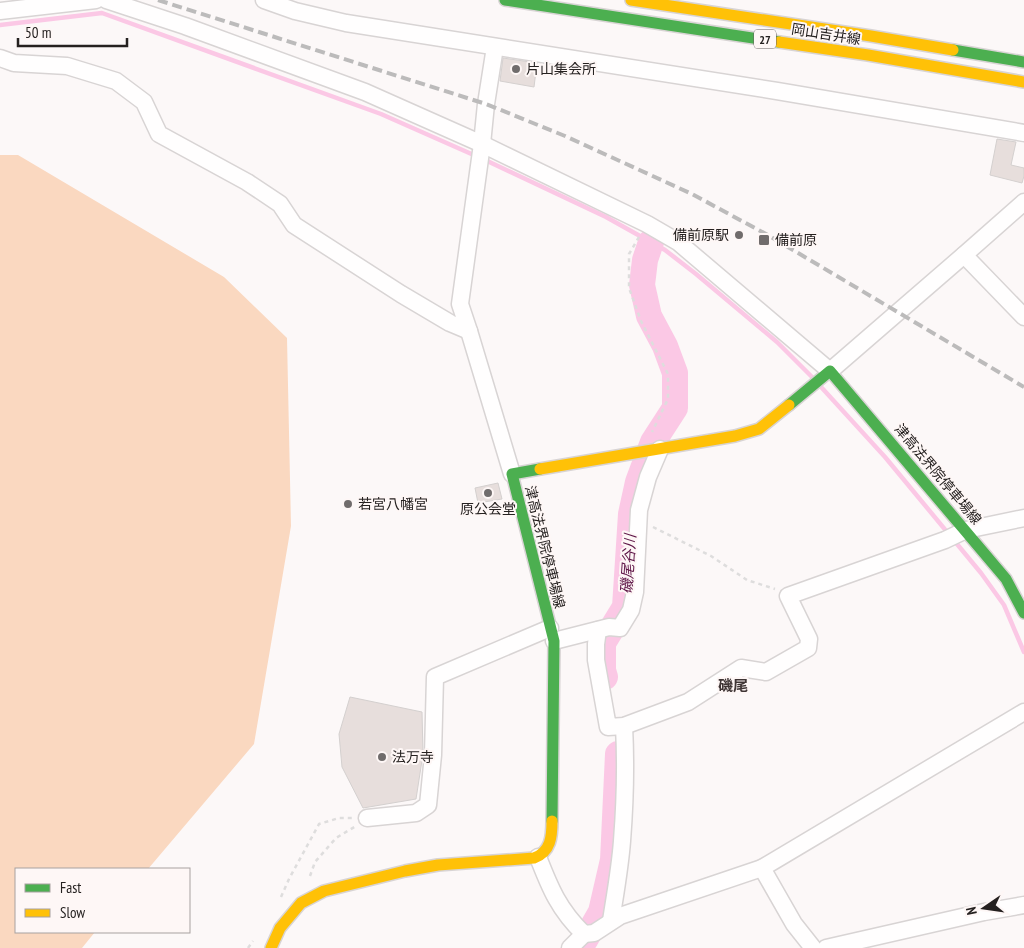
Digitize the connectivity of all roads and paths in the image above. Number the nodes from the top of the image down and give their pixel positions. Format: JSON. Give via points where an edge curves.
{"nodes":[{"id":1,"x":96,"y":0,"type":"edge"},
{"id":2,"x":106,"y":0,"type":"edge"},
{"id":3,"x":264,"y":0,"type":"edge"},
{"id":4,"x":505,"y":0,"type":"edge"},
{"id":5,"x":631,"y":0,"type":"edge"},
{"id":6,"x":0,"y":11,"type":"edge"},
{"id":7,"x":495,"y":47,"type":"junction"},
{"id":8,"x":0,"y":58,"type":"edge"},
{"id":9,"x":1024,"y":62,"type":"edge"},
{"id":10,"x":1024,"y":82,"type":"edge"},
{"id":11,"x":1024,"y":133,"type":"edge"},
{"id":12,"x":480,"y":153,"type":"junction"},
{"id":13,"x":1024,"y":202,"type":"edge"},
{"id":14,"x":638,"y":240,"type":"dead end"},
{"id":15,"x":964,"y":255,"type":"junction"},
{"id":16,"x":1024,"y":317,"type":"edge"},
{"id":17,"x":469,"y":331,"type":"junction"},
{"id":18,"x":827,"y":374,"type":"junction"},
{"id":19,"x":652,"y":450,"type":"junction"},
{"id":20,"x":512,"y":474,"type":"junction"},
{"id":21,"x":1024,"y":518,"type":"edge"},
{"id":22,"x":638,"y":520,"type":"junction"},
{"id":23,"x":956,"y":535,"type":"junction"},
{"id":24,"x":788,"y":596,"type":"junction"},
{"id":25,"x":1024,"y":613,"type":"edge"},
{"id":26,"x":608,"y":628,"type":"junction"},
{"id":27,"x":552,"y":634,"type":"junction"},
{"id":28,"x":1024,"y":712,"type":"edge"},
{"id":29,"x":618,"y":726,"type":"junction"},
{"id":30,"x":367,"y":818,"type":"junction"},
{"id":31,"x":538,"y":857,"type":"junction"},
{"id":32,"x":762,"y":868,"type":"junction"},
{"id":33,"x":309,"y":879,"type":"dead end"},
{"id":34,"x":277,"y":904,"type":"dead end"},
{"id":35,"x":1024,"y":905,"type":"edge"},
{"id":36,"x":611,"y":921,"type":"junction"},
{"id":37,"x":588,"y":934,"type":"junction"},
{"id":38,"x":258,"y":935,"type":"dead end"},
{"id":39,"x":248,"y":948,"type":"edge"},
{"id":40,"x":271,"y":948,"type":"edge"},
{"id":41,"x":570,"y":948,"type":"edge"},
{"id":42,"x":813,"y":948,"type":"edge"},
{"id":43,"x":826,"y":948,"type":"edge"}],
"edges":[{"from":1,"to":6,"type":"street"},
{"from":2,"to":12,"type":"street","via":[[365,92]]},
{"from":3,"to":7,"type":"street","via":[[346,23]]},
{"from":4,"to":10,"type":"main road","name":"岡山吉井線","number":"27"},
{"from":5,"to":9,"type":"main road","name":"岡山吉井線","number":"27"},
{"from":7,"to":11,"type":"street","via":[[777,90]]},
{"from":7,"to":12,"type":"street"},
{"from":8,"to":17,"type":"street","via":[[14,64],[67,66],[116,81],[144,102],[159,134],[247,182],[280,204],[294,225],[401,294]]},
{"from":12,"to":17,"type":"street","via":[[460,304]]},
{"from":12,"to":18,"type":"street","via":[[647,224],[678,242]]},
{"from":13,"to":15,"type":"street"},
{"from":14,"to":19,"type":"path","via":[[630,254],[629,288],[641,321],[668,374],[668,399]]},
{"from":15,"to":16,"type":"street"},
{"from":15,"to":18,"type":"street"},
{"from":17,"to":20,"type":"street"},
{"from":18,"to":19,"type":"main road","name":"津高法界院停車場線","via":[[759,429]]},
{"from":18,"to":23,"type":"main road","name":"津高法界院停車場線"},
{"from":19,"to":20,"type":"main road","name":"津高法界院停車場線"},
{"from":19,"to":22,"type":"street"},
{"from":20,"to":27,"type":"main road","name":"津高法界院停車場線"},
{"from":21,"to":23,"type":"street"},
{"from":22,"to":24,"type":"path","via":[[711,556],[747,580]]},
{"from":22,"to":26,"type":"street","via":[[635,592],[631,610],[620,628]]},
{"from":23,"to":24,"type":"street"},
{"from":23,"to":25,"type":"main road","name":"津高法界院停車場線","via":[[1006,579]]},
{"from":24,"to":29,"type":"street","via":[[809,639],[808,648],[766,672],[741,668],[688,702]]},
{"from":26,"to":27,"type":"street"},
{"from":26,"to":29,"type":"street","via":[[596,644],[596,660],[608,727]]},
{"from":27,"to":30,"type":"street","via":[[435,676],[428,805],[416,813]]},
{"from":27,"to":31,"type":"main road","name":"津高法界院停車場線","via":[[552,836],[545,852]]},
{"from":28,"to":32,"type":"street"},
{"from":29,"to":36,"type":"street","via":[[625,745],[623,835]]},
{"from":30,"to":33,"type":"path","via":[[336,838],[315,862]]},
{"from":30,"to":34,"type":"path","via":[[339,818],[319,824]]},
{"from":31,"to":37,"type":"street","via":[[550,888],[566,915]]},
{"from":31,"to":40,"type":"main road","via":[[405,870],[324,891],[301,903],[280,928]]},
{"from":32,"to":36,"type":"street"},
{"from":32,"to":42,"type":"street","via":[[794,924]]},
{"from":35,"to":43,"type":"street"},
{"from":36,"to":37,"type":"street"},
{"from":37,"to":41,"type":"street"},
{"from":38,"to":39,"type":"path"}]}
